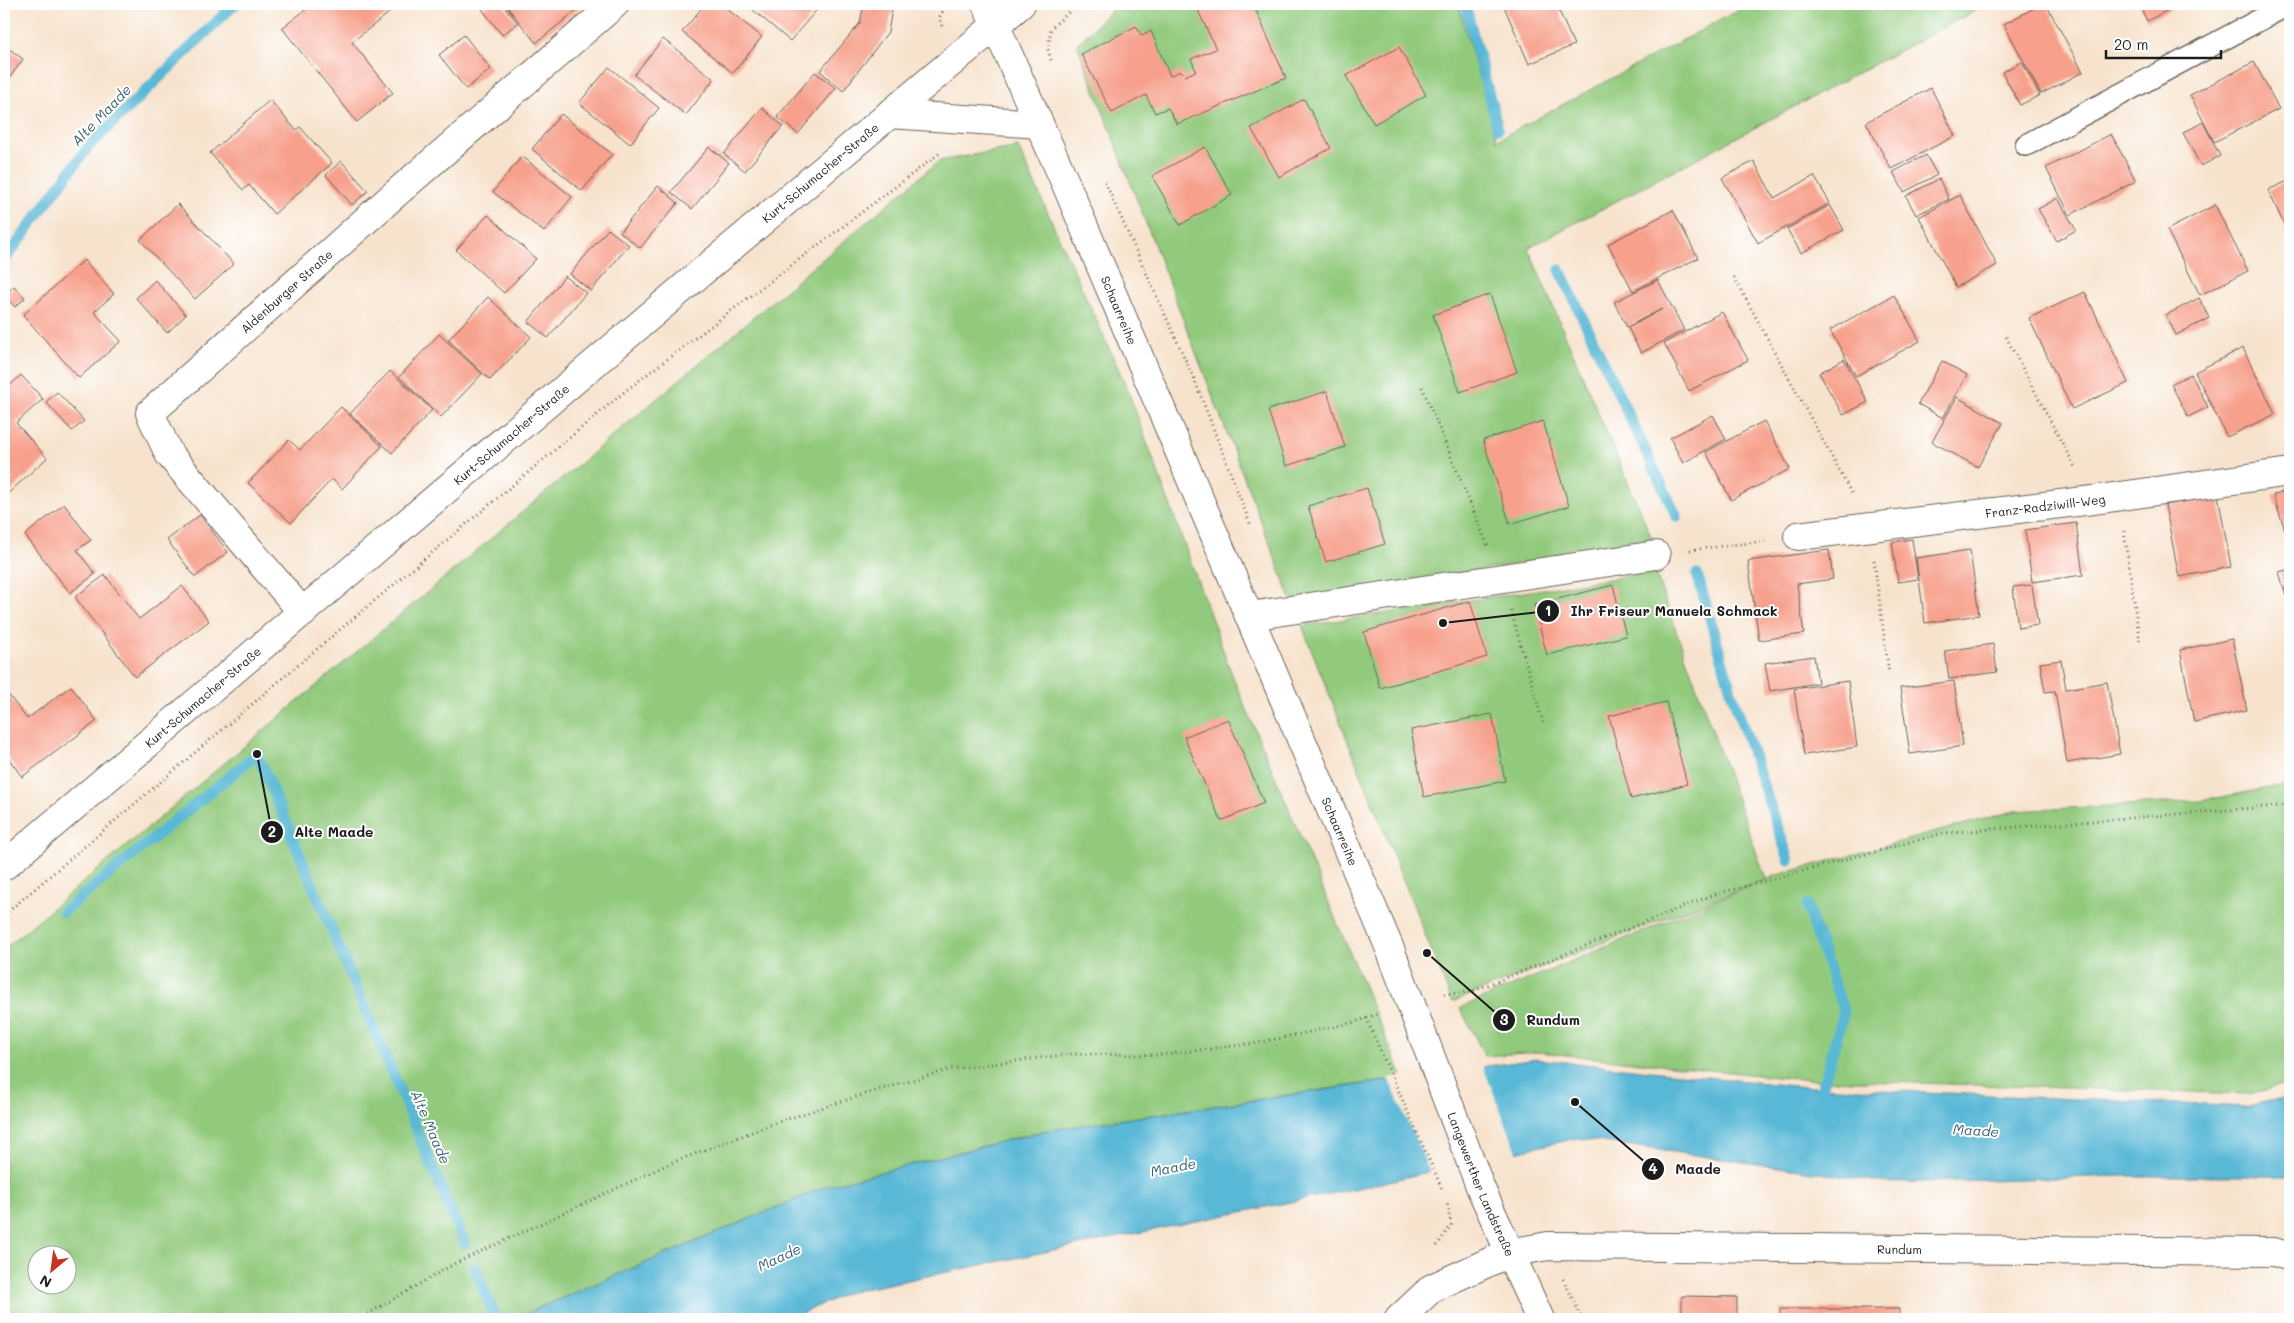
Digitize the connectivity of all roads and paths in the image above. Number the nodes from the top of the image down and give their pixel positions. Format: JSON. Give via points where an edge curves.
{"nodes":[{"id":1,"x":615,"y":4,"type":"edge"},
{"id":2,"x":1021,"y":4,"type":"edge"},
{"id":3,"x":1078,"y":4,"type":"edge"},
{"id":4,"x":2289,"y":4,"type":"edge"},
{"id":5,"x":991,"y":15,"type":"edge"},
{"id":6,"x":1050,"y":58,"type":"dead end"},
{"id":7,"x":889,"y":114,"type":"junction"},
{"id":8,"x":975,"y":119,"type":"junction"},
{"id":9,"x":1038,"y":124,"type":"junction"},
{"id":10,"x":2026,"y":145,"type":"dead end"},
{"id":11,"x":1734,"y":277,"type":"dead end"},
{"id":12,"x":2006,"y":337,"type":"dead end"},
{"id":13,"x":2290,"y":472,"type":"edge"},
{"id":14,"x":2106,"y":498,"type":"junction"},
{"id":15,"x":1870,"y":527,"type":"junction"},
{"id":16,"x":1798,"y":536,"type":"joint"},
{"id":17,"x":1656,"y":555,"type":"joint"},
{"id":18,"x":303,"y":613,"type":"junction"},
{"id":19,"x":1250,"y":616,"type":"junction"},
{"id":20,"x":2140,"y":643,"type":"dead end"},
{"id":21,"x":1889,"y":674,"type":"dead end"},
{"id":22,"x":2290,"y":805,"type":"edge"},
{"id":23,"x":4,"y":866,"type":"edge"},
{"id":24,"x":4,"y":915,"type":"edge"},
{"id":25,"x":1410,"y":1004,"type":"junction"},
{"id":26,"x":1366,"y":1018,"type":"junction"},
{"id":27,"x":1427,"y":1048,"type":"joint"},
{"id":28,"x":1436,"y":1249,"type":"dead end"},
{"id":29,"x":1509,"y":1253,"type":"junction"},
{"id":30,"x":2290,"y":1257,"type":"edge"},
{"id":31,"x":360,"y":1319,"type":"edge"},
{"id":32,"x":1399,"y":1319,"type":"edge"},
{"id":33,"x":1540,"y":1319,"type":"edge"}],
"edges":[{"from":1,"to":18,"type":"main road","name":"Aldenburger Straße","via":[[394,195],[150,413],[169,454]]},
{"from":2,"to":5,"type":"main road","name":"Kurt-Schumacher-Straße"},
{"from":3,"to":6,"type":"path","via":[[1051,28]]},
{"from":4,"to":10,"type":"lane"},
{"from":5,"to":7,"type":"main road","name":"Kurt-Schumacher-Straße"},
{"from":5,"to":9,"type":"main road","name":"Schaarreihe"},
{"from":7,"to":8,"type":"main road"},
{"from":7,"to":18,"type":"main road","name":"Kurt-Schumacher-Straße"},
{"from":8,"to":9,"type":"main road"},
{"from":8,"to":24,"type":"path","via":[[970,141],[936,154],[629,388]]},
{"from":9,"to":19,"type":"main road","name":"Schaarreihe"},
{"from":11,"to":15,"type":"path"},
{"from":12,"to":14,"type":"path"},
{"from":13,"to":14,"type":"main road","name":"Franz-Radziwill-Weg"},
{"from":14,"to":15,"type":"main road","name":"Franz-Radziwill-Weg"},
{"from":14,"to":20,"type":"path"},
{"from":15,"to":16,"type":"main road","name":"Franz-Radziwill-Weg"},
{"from":15,"to":21,"type":"path"},
{"from":16,"to":17,"type":"path"},
{"from":17,"to":19,"type":"main road"},
{"from":18,"to":23,"type":"main road","name":"Kurt-Schumacher-Straße"},
{"from":19,"to":25,"type":"main road","name":"Schaarreihe"},
{"from":22,"to":25,"type":"path","via":[[1944,833],[1712,895],[1470,992],[1440,995]]},
{"from":25,"to":26,"type":"path"},
{"from":25,"to":27,"type":"main road","name":"Schaarreihe"},
{"from":26,"to":28,"type":"path","via":[[1447,1202],[1451,1225]]},
{"from":26,"to":31,"type":"path","via":[[1249,1044],[1158,1055],[1071,1054],[951,1069],[865,1094],[778,1122],[671,1163],[454,1264]]},
{"from":27,"to":29,"type":"main road","name":"Langewerther Landstraße"},
{"from":29,"to":30,"type":"main road","name":"Rundum","via":[[1548,1246],[2274,1252]]},
{"from":29,"to":32,"type":"main road","name":"Rundum","via":[[1432,1288]]},
{"from":29,"to":33,"type":"main road","name":"Langewerther Landstraße"}]}
